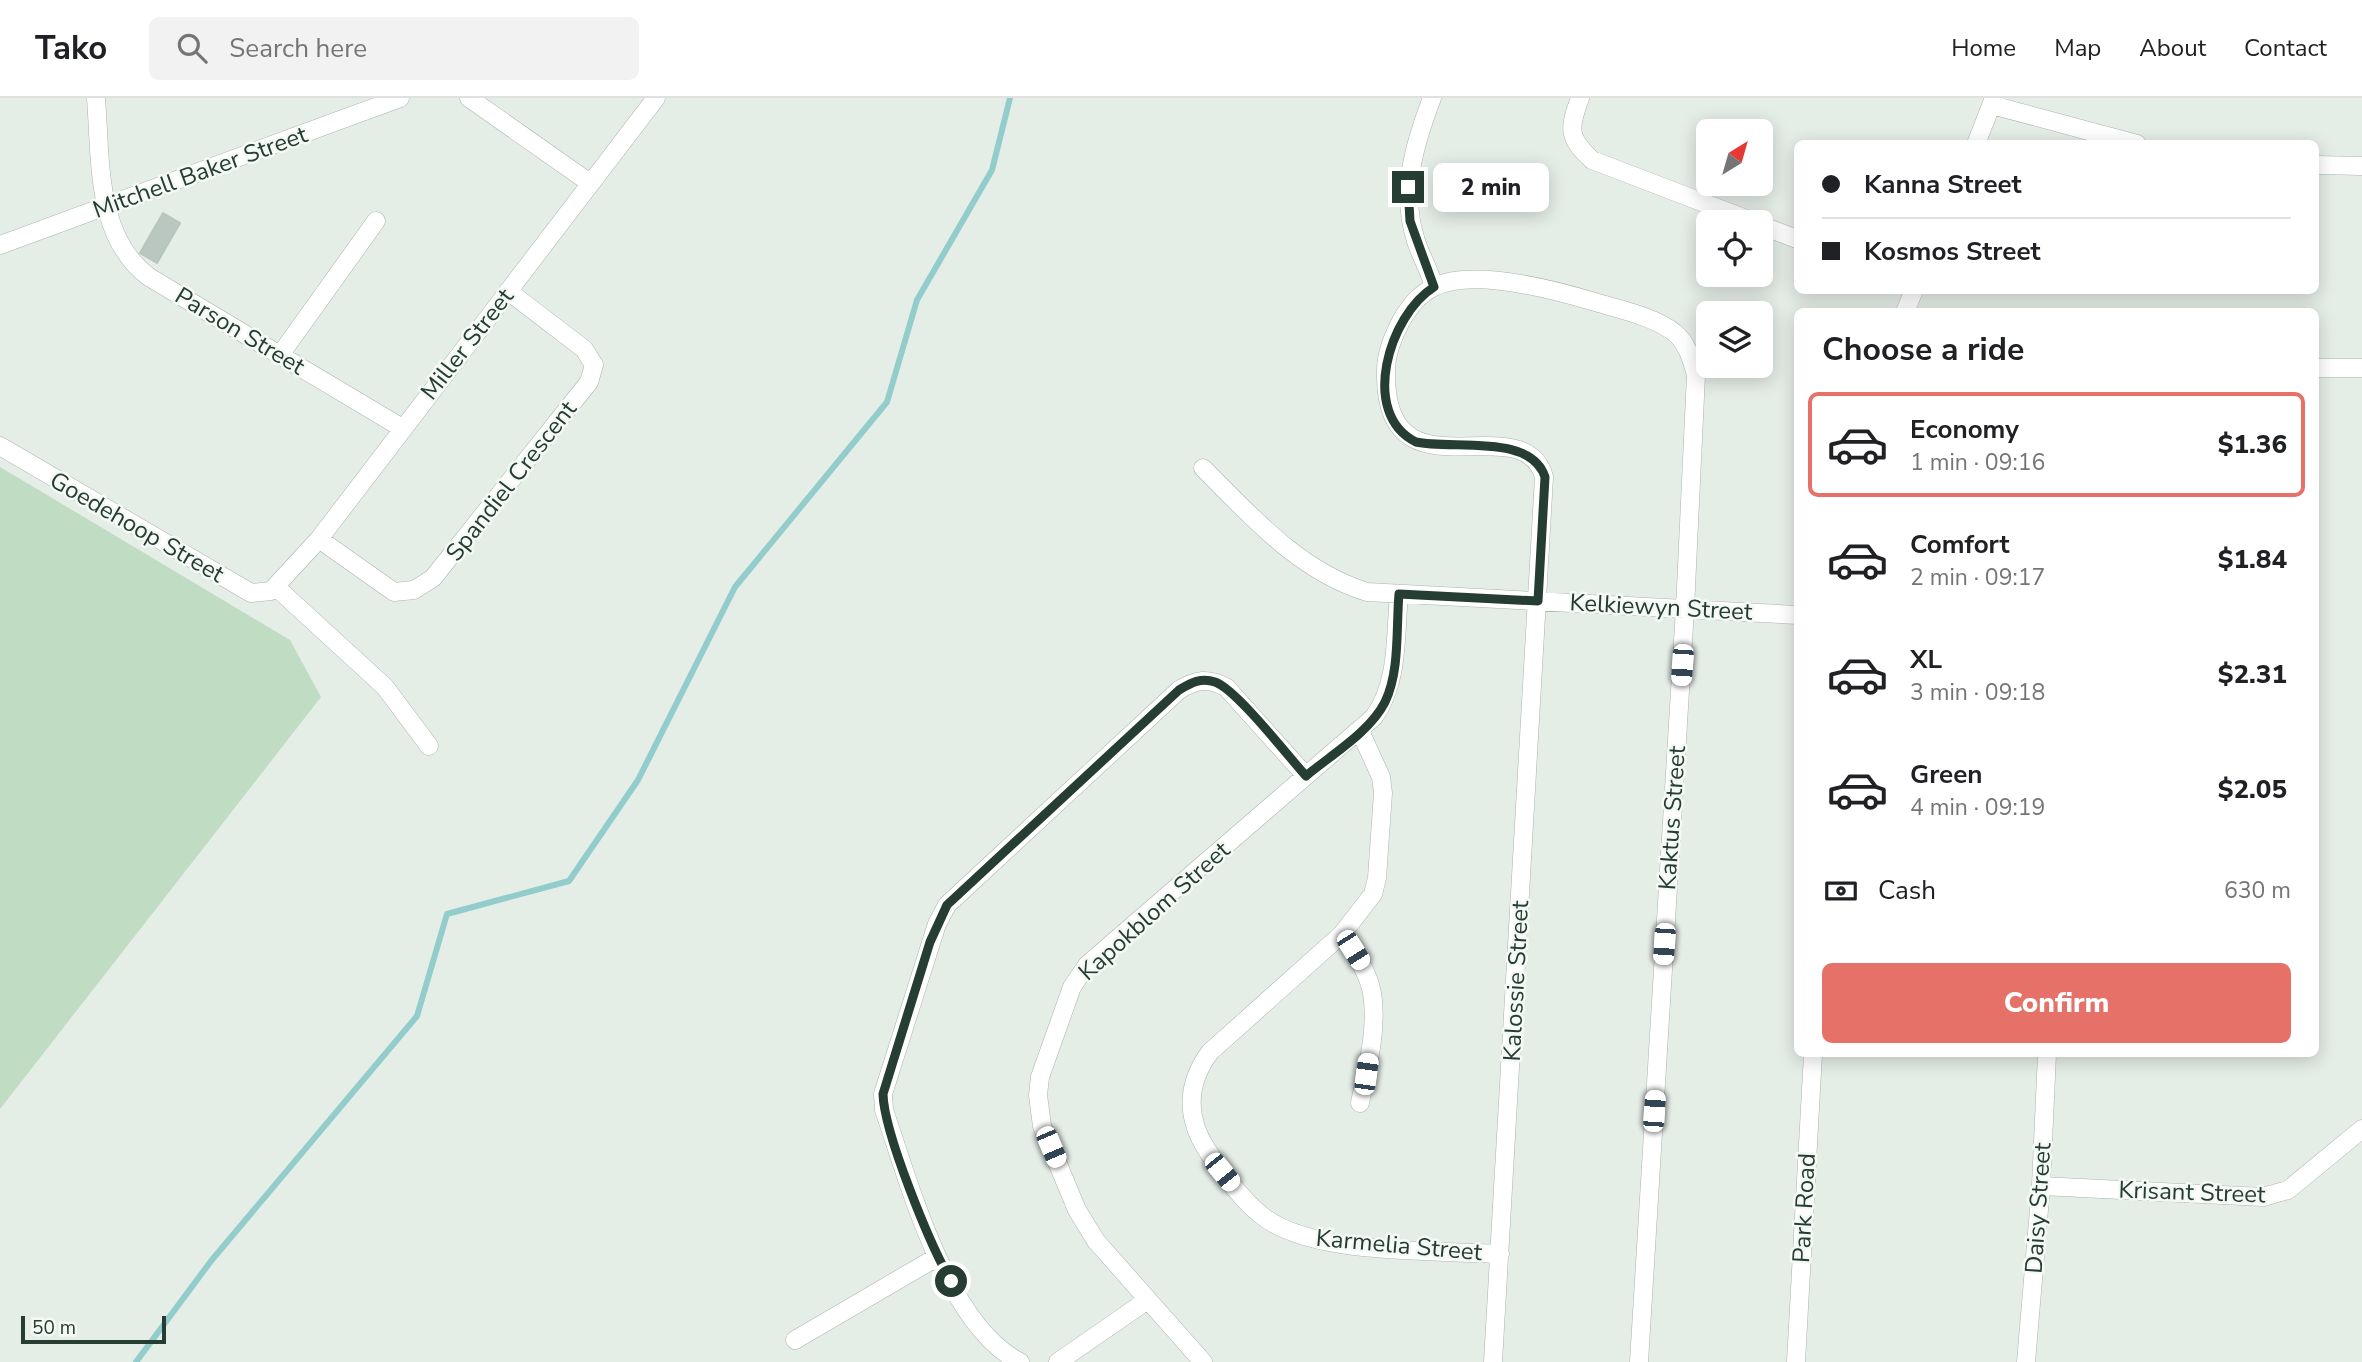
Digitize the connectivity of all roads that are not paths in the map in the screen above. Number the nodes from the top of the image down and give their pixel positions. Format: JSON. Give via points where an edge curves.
{"nodes":[{"id":1,"x":96,"y":98,"type":"edge"},
{"id":2,"x":400,"y":98,"type":"edge"},
{"id":3,"x":469,"y":98,"type":"edge"},
{"id":4,"x":656,"y":98,"type":"edge"},
{"id":5,"x":1432,"y":98,"type":"edge"},
{"id":6,"x":1580,"y":98,"type":"edge"},
{"id":7,"x":1993,"y":102,"type":"edge"},
{"id":8,"x":1978,"y":140,"type":"edge"},
{"id":9,"x":2123,"y":140,"type":"edge"},
{"id":10,"x":2319,"y":165,"type":"edge"},
{"id":11,"x":2362,"y":166,"type":"edge"},
{"id":12,"x":590,"y":183,"type":"junction"},
{"id":13,"x":105,"y":208,"type":"junction"},
{"id":14,"x":1723,"y":210,"type":"edge"},
{"id":15,"x":376,"y":221,"type":"dead end"},
{"id":16,"x":1773,"y":230,"type":"edge"},
{"id":17,"x":1794,"y":238,"type":"edge"},
{"id":18,"x":0,"y":245,"type":"edge"},
{"id":19,"x":1434,"y":287,"type":"junction"},
{"id":20,"x":508,"y":291,"type":"junction"},
{"id":21,"x":280,"y":355,"type":"junction"},
{"id":22,"x":2319,"y":368,"type":"edge"},
{"id":23,"x":2362,"y":368,"type":"edge"},
{"id":24,"x":402,"y":428,"type":"junction"},
{"id":25,"x":0,"y":446,"type":"edge"},
{"id":26,"x":1203,"y":468,"type":"dead end"},
{"id":27,"x":319,"y":539,"type":"junction"},
{"id":28,"x":277,"y":588,"type":"junction"},
{"id":29,"x":1399,"y":594,"type":"junction"},
{"id":30,"x":1538,"y":601,"type":"junction"},
{"id":31,"x":1685,"y":609,"type":"junction"},
{"id":32,"x":1794,"y":615,"type":"edge"},
{"id":33,"x":1360,"y":731,"type":"junction"},
{"id":34,"x":429,"y":746,"type":"dead end"},
{"id":35,"x":1306,"y":776,"type":"junction"},
{"id":36,"x":1342,"y":934,"type":"junction"},
{"id":37,"x":1813,"y":1057,"type":"edge"},
{"id":38,"x":2047,"y":1057,"type":"edge"},
{"id":39,"x":1360,"y":1103,"type":"dead end"},
{"id":40,"x":2362,"y":1129,"type":"edge"},
{"id":41,"x":2041,"y":1186,"type":"junction"},
{"id":42,"x":1500,"y":1254,"type":"junction"},
{"id":43,"x":937,"y":1257,"type":"junction"},
{"id":44,"x":1146,"y":1301,"type":"junction"},
{"id":45,"x":795,"y":1340,"type":"dead end"},
{"id":46,"x":1020,"y":1362,"type":"edge"},
{"id":47,"x":1058,"y":1362,"type":"edge"},
{"id":48,"x":1203,"y":1362,"type":"edge"},
{"id":49,"x":1493,"y":1362,"type":"edge"},
{"id":50,"x":1639,"y":1362,"type":"edge"},
{"id":51,"x":1796,"y":1362,"type":"edge"},
{"id":52,"x":2026,"y":1362,"type":"edge"}],
"edges":[{"from":1,"to":13,"type":"street","name":"Parson Street"},
{"from":2,"to":13,"type":"street","name":"Mitchell Baker Street"},
{"from":3,"to":12,"type":"street"},
{"from":4,"to":12,"type":"street","name":"Miller Street"},
{"from":5,"to":19,"type":"street","via":[[1408,173],[1408,187],[1410,221]]},
{"from":6,"to":14,"type":"street","via":[[1571,123],[1573,138],[1592,160]]},
{"from":7,"to":8,"type":"street"},
{"from":7,"to":9,"type":"street"},
{"from":10,"to":11,"type":"street"},
{"from":12,"to":20,"type":"street","name":"Miller Street"},
{"from":13,"to":18,"type":"street","name":"Mitchell Baker Street"},
{"from":13,"to":21,"type":"street","name":"Parson Street","via":[[124,252],[139,270]]},
{"from":15,"to":21,"type":"street"},
{"from":16,"to":17,"type":"street"},
{"from":19,"to":30,"type":"street","name":"Kalossie Street","via":[[1417,298],[1391,339],[1385,370],[1388,401],[1397,427],[1416,442],[1513,449],[1540,466],[1545,477]]},
{"from":19,"to":31,"type":"street","name":"Kaktus Street","via":[[1462,281],[1555,289],[1650,320],[1683,342],[1696,375]]},
{"from":20,"to":24,"type":"street","name":"Miller Street"},
{"from":20,"to":27,"type":"street","name":"Spandiel Crescent","via":[[591,358],[594,370],[589,382],[454,555],[422,587],[394,592]]},
{"from":21,"to":24,"type":"street","name":"Parson Street"},
{"from":22,"to":23,"type":"street"},
{"from":24,"to":27,"type":"street","name":"Miller Street"},
{"from":25,"to":28,"type":"street","name":"Goedehoop Street","via":[[251,593]]},
{"from":26,"to":29,"type":"street","name":"Kelkiewyn Street","via":[[1269,535],[1324,574],[1367,592]]},
{"from":27,"to":28,"type":"street","name":"Miller Street"},
{"from":28,"to":34,"type":"street","via":[[385,687]]},
{"from":29,"to":30,"type":"street","name":"Kelkiewyn Street"},
{"from":29,"to":33,"type":"street","name":"Kapokblom Street","via":[[1391,682],[1385,702]]},
{"from":30,"to":31,"type":"street","name":"Kelkiewyn Street"},
{"from":30,"to":42,"type":"street","name":"Kalossie Street"},
{"from":31,"to":32,"type":"street","name":"Kelkiewyn Street"},
{"from":31,"to":50,"type":"street","name":"Kaktus Street"},
{"from":33,"to":35,"type":"street","name":"Kapokblom Street"},
{"from":33,"to":36,"type":"street","name":"Karmelia Street","via":[[1382,785],[1377,878],[1373,894]]},
{"from":35,"to":43,"type":"street","via":[[1226,687],[1203,680],[1192,682],[947,905],[930,942],[883,1094],[884,1110]]},
{"from":35,"to":44,"type":"street","name":"Kapokblom Street","via":[[1087,965],[1072,988],[1040,1077],[1042,1126],[1077,1210],[1096,1241]]},
{"from":36,"to":39,"type":"street","via":[[1372,991],[1373,1020]]},
{"from":36,"to":42,"type":"street","name":"Karmelia Street","via":[[1210,1052],[1197,1069],[1189,1104],[1201,1141],[1243,1198],[1262,1216],[1293,1234],[1332,1244]]},
{"from":37,"to":51,"type":"street","name":"Park Road"},
{"from":38,"to":41,"type":"street","name":"Daisy Street"},
{"from":40,"to":41,"type":"street","name":"Krisant Street","via":[[2288,1189],[2263,1197]]},
{"from":41,"to":52,"type":"street","name":"Daisy Street"},
{"from":42,"to":49,"type":"street","name":"Kalossie Street"},
{"from":43,"to":45,"type":"street"},
{"from":43,"to":46,"type":"street","via":[[984,1335]]},
{"from":44,"to":47,"type":"street"},
{"from":44,"to":48,"type":"street","name":"Kapokblom Street"}]}
